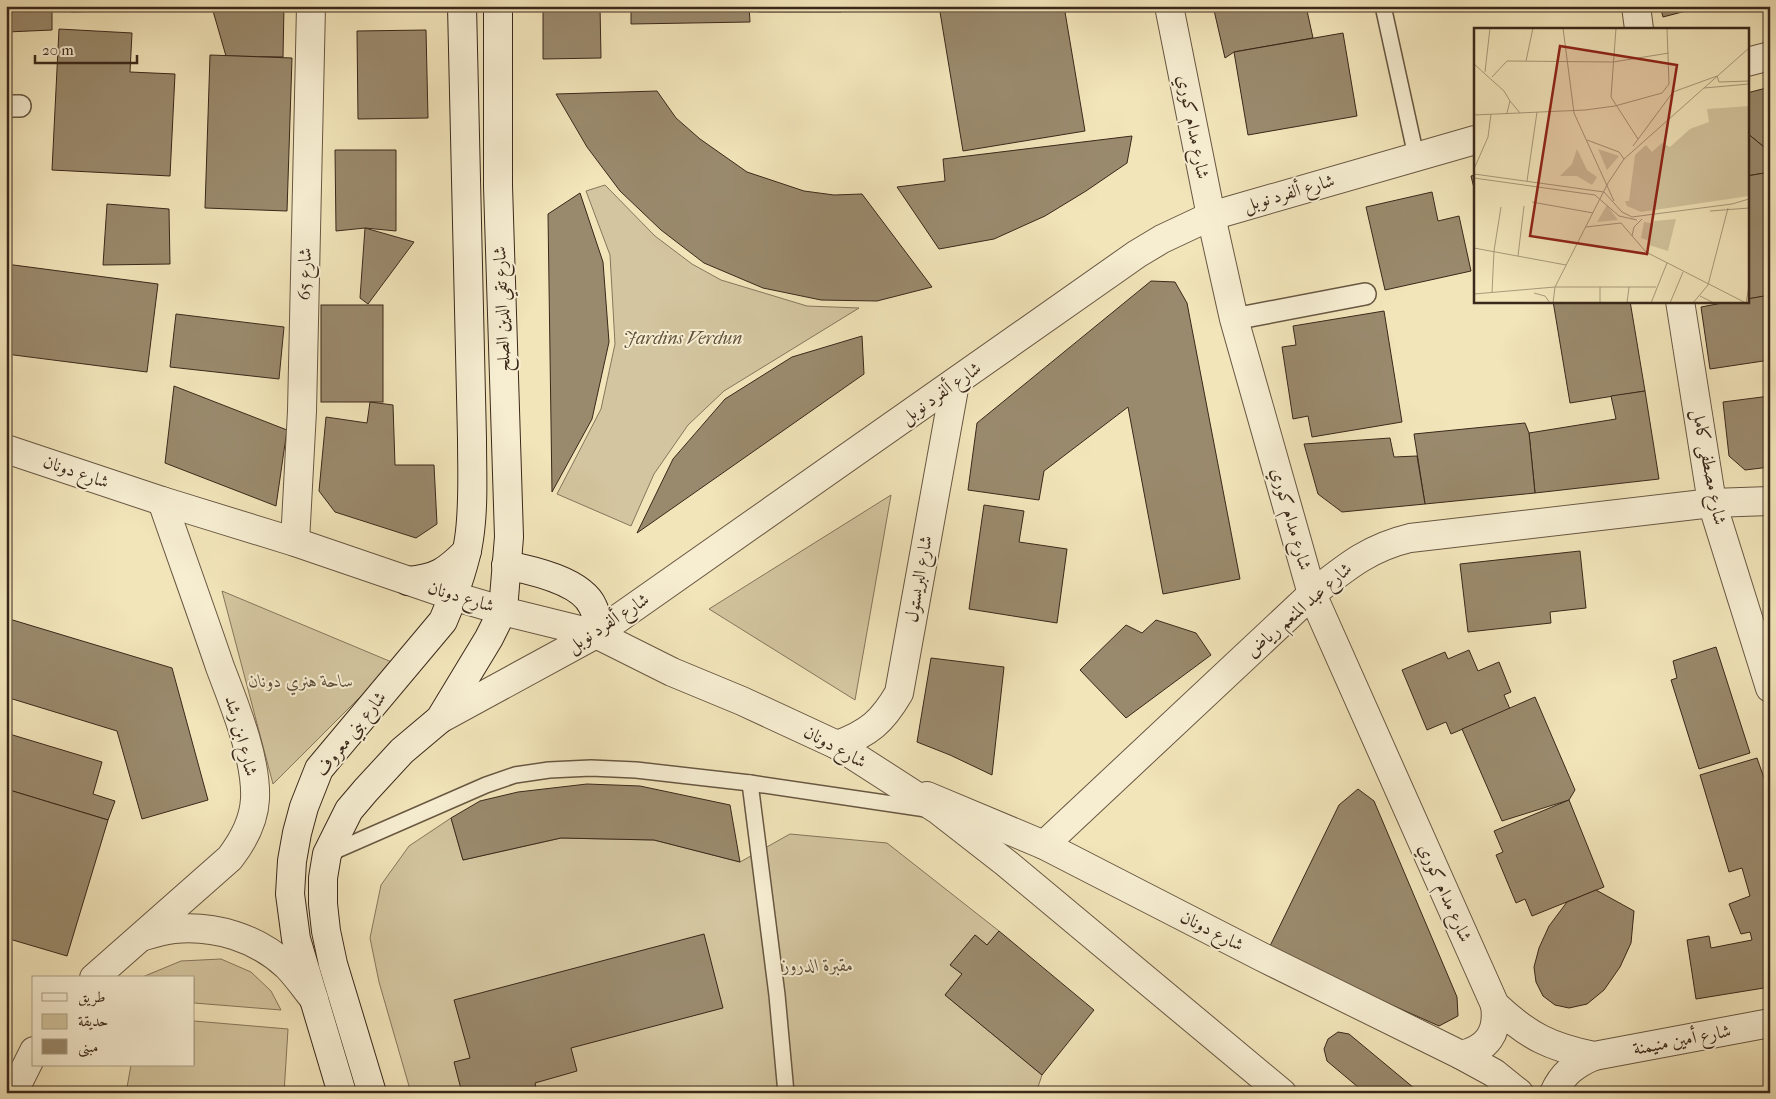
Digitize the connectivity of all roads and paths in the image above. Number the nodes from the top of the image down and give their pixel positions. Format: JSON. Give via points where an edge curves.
{"nodes":[{"id":1,"x":311,"y":6,"type":"edge"},
{"id":2,"x":462,"y":6,"type":"edge"},
{"id":3,"x":498,"y":6,"type":"edge"},
{"id":4,"x":1169,"y":6,"type":"edge"},
{"id":5,"x":1382,"y":6,"type":"edge"},
{"id":6,"x":1636,"y":6,"type":"edge"},
{"id":7,"x":1639,"y":28,"type":"edge"},
{"id":8,"x":1770,"y":56,"type":"edge"},
{"id":9,"x":1748,"y":62,"type":"edge"},
{"id":10,"x":1474,"y":140,"type":"edge"},
{"id":11,"x":1416,"y":156,"type":"junction"},
{"id":12,"x":1211,"y":216,"type":"junction"},
{"id":13,"x":1365,"y":294,"type":"dead end"},
{"id":14,"x":1680,"y":302,"type":"edge"},
{"id":15,"x":1234,"y":320,"type":"junction"},
{"id":16,"x":955,"y":383,"type":"junction"},
{"id":17,"x":6,"y":449,"type":"edge"},
{"id":18,"x":162,"y":501,"type":"junction"},
{"id":19,"x":1770,"y":501,"type":"edge"},
{"id":20,"x":1712,"y":503,"type":"junction"},
{"id":21,"x":295,"y":542,"type":"junction"},
{"id":22,"x":467,"y":551,"type":"junction"},
{"id":23,"x":506,"y":565,"type":"junction"},
{"id":24,"x":408,"y":581,"type":"junction"},
{"id":25,"x":1312,"y":594,"type":"junction"},
{"id":26,"x":453,"y":596,"type":"junction"},
{"id":27,"x":503,"y":610,"type":"junction"},
{"id":28,"x":596,"y":634,"type":"junction"},
{"id":29,"x":1770,"y":688,"type":"edge"},
{"id":30,"x":440,"y":719,"type":"junction"},
{"id":31,"x":837,"y":745,"type":"junction"},
{"id":32,"x":750,"y":782,"type":"junction"},
{"id":33,"x":898,"y":784,"type":"junction"},
{"id":34,"x":938,"y":810,"type":"junction"},
{"id":35,"x":1044,"y":845,"type":"junction"},
{"id":36,"x":327,"y":854,"type":"junction"},
{"id":37,"x":142,"y":936,"type":"junction"},
{"id":38,"x":96,"y":976,"type":"edge"},
{"id":39,"x":314,"y":999,"type":"junction"},
{"id":40,"x":1495,"y":1005,"type":"junction"},
{"id":41,"x":1770,"y":1023,"type":"edge"},
{"id":42,"x":1540,"y":1040,"type":"joint"},
{"id":43,"x":32,"y":1055,"type":"edge"},
{"id":44,"x":1461,"y":1055,"type":"junction"},
{"id":45,"x":1594,"y":1056,"type":"junction"},
{"id":46,"x":14,"y":1093,"type":"edge"},
{"id":47,"x":342,"y":1093,"type":"edge"},
{"id":48,"x":372,"y":1093,"type":"edge"},
{"id":49,"x":786,"y":1093,"type":"edge"},
{"id":50,"x":1282,"y":1093,"type":"edge"},
{"id":51,"x":1519,"y":1093,"type":"edge"},
{"id":52,"x":1554,"y":1093,"type":"edge"}],
"edges":[{"from":1,"to":21,"type":"street","name":"شارع 65","via":[[302,411]]},
{"from":2,"to":22,"type":"street","name":"شارع تقي الدين الصلح","via":[[472,439],[472,505]]},
{"from":3,"to":23,"type":"street","name":"شارع تقي الدين الصلح","via":[[498,186],[509,538]]},
{"from":4,"to":12,"type":"street","name":"شارع مدام كوري"},
{"from":5,"to":11,"type":"lane"},
{"from":6,"to":7,"type":"street"},
{"from":8,"to":9,"type":"street"},
{"from":10,"to":11,"type":"street","name":"شارع ألفرد نوبل"},
{"from":11,"to":12,"type":"street","name":"شارع ألفرد نوبل"},
{"from":12,"to":15,"type":"street","name":"شارع مدام كوري"},
{"from":12,"to":16,"type":"street","name":"شارع ألفرد نوبل","via":[[1137,254]]},
{"from":13,"to":15,"type":"street"},
{"from":14,"to":20,"type":"street","name":"شارع مصطفى كامل"},
{"from":15,"to":25,"type":"street","name":"شارع مدام كوري"},
{"from":16,"to":28,"type":"street","name":"شارع ألفرد نوبل"},
{"from":16,"to":31,"type":"street","name":"شارع البريستول","via":[[899,692],[874,726],[857,738]]},
{"from":17,"to":18,"type":"street","name":"شارع دونان"},
{"from":18,"to":21,"type":"street","name":"شارع دونان"},
{"from":18,"to":37,"type":"street","name":"شارع ابن رشد","via":[[243,730],[255,799],[247,830],[230,858]]},
{"from":19,"to":20,"type":"street","name":"شارع عبد المنعم رياض"},
{"from":20,"to":25,"type":"street","name":"شارع عبد المنعم رياض","via":[[1391,542],[1360,558]]},
{"from":20,"to":29,"type":"street","name":"شارع مصطفى كامل"},
{"from":21,"to":24,"type":"street","name":"شارع دونان"},
{"from":22,"to":24,"type":"street","via":[[442,572]]},
{"from":22,"to":26,"type":"street","name":"شارع تقي الدين الصلح"},
{"from":23,"to":27,"type":"street","name":"شارع تقي الدين الصلح"},
{"from":23,"to":28,"type":"street","via":[[554,577],[576,589],[593,606]]},
{"from":24,"to":26,"type":"street","name":"شارع دونان"},
{"from":25,"to":35,"type":"street","name":"شارع عبد المنعم رياض"},
{"from":25,"to":40,"type":"street","name":"شارع مدام كوري"},
{"from":26,"to":27,"type":"street","name":"شارع دونان"},
{"from":26,"to":39,"type":"street","name":"شارع بني معروف","via":[[443,620],[319,769],[304,807],[292,861],[290,894],[296,939]]},
{"from":27,"to":28,"type":"street","name":"شارع دونان"},
{"from":27,"to":30,"type":"street"},
{"from":28,"to":30,"type":"street","name":"شارع ألفرد نوبل"},
{"from":28,"to":31,"type":"street","name":"شارع دونان","via":[[672,672]]},
{"from":30,"to":36,"type":"street","via":[[402,751],[349,810]]},
{"from":31,"to":33,"type":"street","name":"شارع دونان"},
{"from":32,"to":34,"type":"lane"},
{"from":32,"to":36,"type":"lane","via":[[591,768],[515,775]]},
{"from":32,"to":49,"type":"lane"},
{"from":33,"to":34,"type":"street","name":"شارع دونان"},
{"from":33,"to":35,"type":"street","name":"شارع دونان"},
{"from":34,"to":50,"type":"street","name":"شارع دونان"},
{"from":35,"to":44,"type":"street","name":"شارع دونان"},
{"from":36,"to":48,"type":"street","via":[[323,904],[326,931]]},
{"from":37,"to":38,"type":"street","name":"شارع ابن رشد"},
{"from":37,"to":39,"type":"street","name":"شارع ابن رشد","via":[[173,929],[204,929],[234,935],[262,948],[287,967]]},
{"from":39,"to":47,"type":"street","name":"شارع بني معروف"},
{"from":40,"to":42,"type":"street","name":"شارع مدام كوري"},
{"from":40,"to":44,"type":"street","name":"شارع مدام كوري","via":[[1496,1022],[1490,1038],[1477,1050]]},
{"from":41,"to":45,"type":"street","name":"شارع أمين منيمنة"},
{"from":42,"to":45,"type":"street","name":"شارع أمين منيمنة"},
{"from":43,"to":46,"type":"street"},
{"from":44,"to":51,"type":"street","name":"شارع دونان","via":[[1494,1073]]},
{"from":45,"to":52,"type":"street","name":"شارع أمين منيمنة","via":[[1568,1071]]}]}
